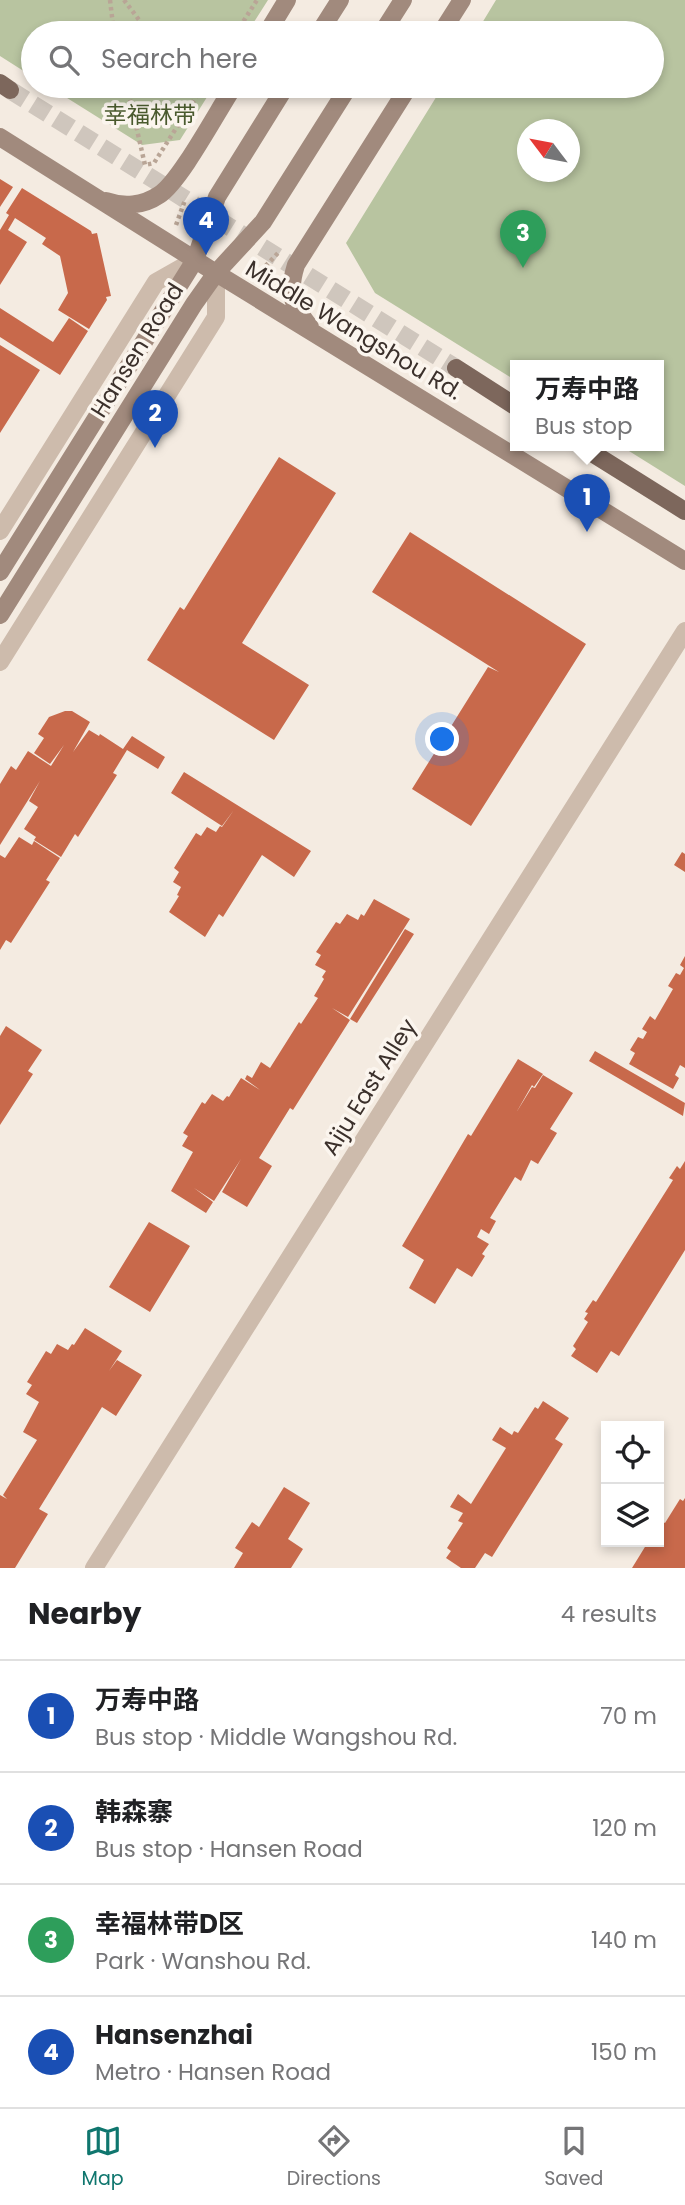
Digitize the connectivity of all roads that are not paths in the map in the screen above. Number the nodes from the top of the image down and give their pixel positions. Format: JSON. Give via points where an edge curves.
{"nodes":[{"id":1,"x":288,"y":0,"type":"edge"},
{"id":2,"x":340,"y":0,"type":"edge"},
{"id":3,"x":403,"y":0,"type":"edge"},
{"id":4,"x":462,"y":0,"type":"edge"},
{"id":5,"x":275,"y":21,"type":"edge"},
{"id":6,"x":327,"y":21,"type":"edge"},
{"id":7,"x":390,"y":21,"type":"edge"},
{"id":8,"x":449,"y":21,"type":"edge"},
{"id":9,"x":226,"y":98,"type":"edge"},
{"id":10,"x":279,"y":98,"type":"edge"},
{"id":11,"x":341,"y":98,"type":"edge"},
{"id":12,"x":400,"y":98,"type":"edge"},
{"id":13,"x":0,"y":137,"type":"edge"},
{"id":14,"x":93,"y":196,"type":"junction"},
{"id":15,"x":195,"y":260,"type":"junction"},
{"id":16,"x":216,"y":273,"type":"junction"},
{"id":17,"x":317,"y":335,"type":"junction"},
{"id":18,"x":456,"y":369,"type":"tunnel mouth"},
{"id":19,"x":510,"y":402,"type":"edge"},
{"id":20,"x":589,"y":451,"type":"edge"},
{"id":21,"x":685,"y":511,"type":"edge"},
{"id":22,"x":0,"y":531,"type":"edge"},
{"id":23,"x":685,"y":561,"type":"edge"},
{"id":24,"x":0,"y":572,"type":"edge"},
{"id":25,"x":0,"y":615,"type":"edge"},
{"id":26,"x":685,"y":631,"type":"edge"},
{"id":27,"x":0,"y":662,"type":"edge"},
{"id":28,"x":94,"y":1568,"type":"edge"}],
"edges":[{"from":1,"to":5,"type":"main road"},
{"from":2,"to":6,"type":"main road"},
{"from":3,"to":7,"type":"main road"},
{"from":4,"to":8,"type":"main road"},
{"from":9,"to":14,"type":"main road","via":[[160,195],[137,205]]},
{"from":10,"to":15,"type":"main road","name":"Hansen Road","via":[[217,197]]},
{"from":11,"to":16,"type":"main road","name":"Hansen Road","via":[[263,222]]},
{"from":12,"to":17,"type":"main road","via":[[296,265],[291,295]]},
{"from":13,"to":14,"type":"main road","name":"Middle Wangshou Rd."},
{"from":14,"to":15,"type":"main road","name":"Middle Wangshou Rd."},
{"from":15,"to":16,"type":"main road","name":"Middle Wangshou Rd."},
{"from":15,"to":22,"type":"street","via":[[156,282]]},
{"from":15,"to":24,"type":"main road","name":"Hansen Road"},
{"from":16,"to":17,"type":"main road","name":"Middle Wangshou Rd."},
{"from":16,"to":25,"type":"main road","name":"Hansen Road"},
{"from":16,"to":27,"type":"street","via":[[216,317]]},
{"from":17,"to":23,"type":"main road","name":"Middle Wangshou Rd."},
{"from":18,"to":19,"type":"main road"},
{"from":20,"to":21,"type":"main road"},
{"from":26,"to":28,"type":"street","name":"Aiju East Alley"}]}
